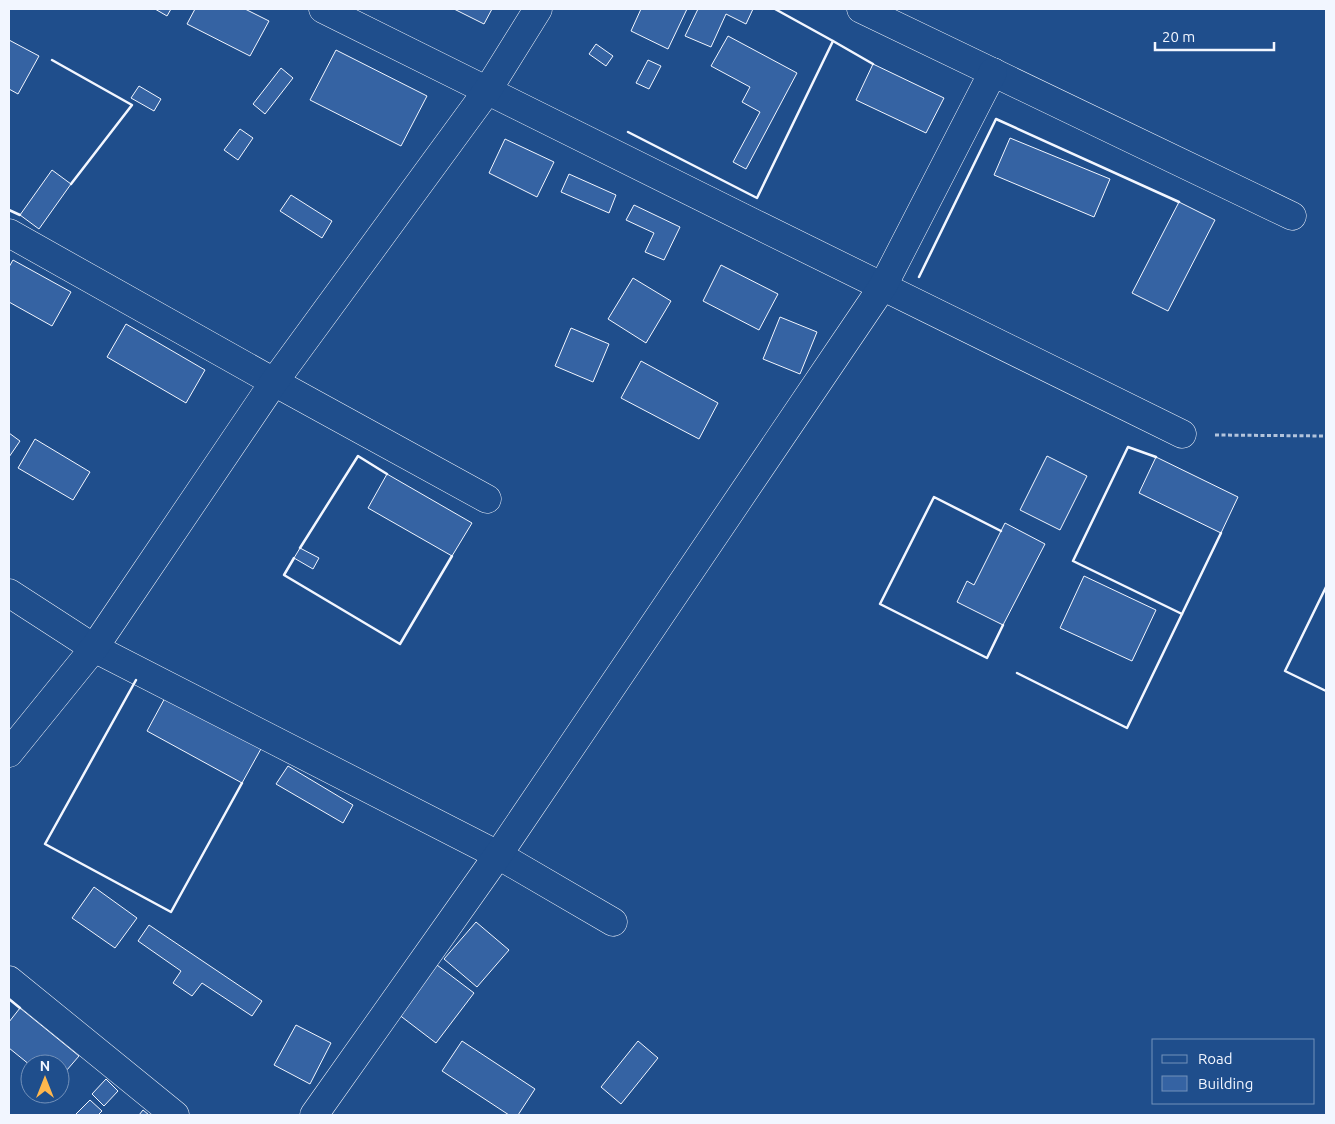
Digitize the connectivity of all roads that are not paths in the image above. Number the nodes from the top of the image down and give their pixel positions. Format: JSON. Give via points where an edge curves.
{"nodes":[{"id":1,"x":324,"y":9,"type":"edge"},
{"id":2,"x":538,"y":9,"type":"edge"},
{"id":3,"x":861,"y":9,"type":"edge"},
{"id":4,"x":992,"y":72,"type":"junction"},
{"id":5,"x":487,"y":91,"type":"junction"},
{"id":6,"x":1292,"y":216,"type":"dead end"},
{"id":7,"x":9,"y":233,"type":"edge"},
{"id":8,"x":883,"y":286,"type":"junction"},
{"id":9,"x":274,"y":382,"type":"junction"},
{"id":10,"x":1182,"y":434,"type":"road end"},
{"id":11,"x":487,"y":499,"type":"dead end"},
{"id":12,"x":9,"y":593,"type":"edge"},
{"id":13,"x":94,"y":648,"type":"junction"},
{"id":14,"x":9,"y":753,"type":"edge"},
{"id":15,"x":498,"y":855,"type":"junction"},
{"id":16,"x":613,"y":922,"type":"dead end"},
{"id":17,"x":9,"y":980,"type":"edge"},
{"id":18,"x":175,"y":1115,"type":"edge"},
{"id":19,"x":314,"y":1115,"type":"edge"}],
"edges":[{"from":1,"to":5,"type":"street"},
{"from":2,"to":5,"type":"street"},
{"from":3,"to":4,"type":"street"},
{"from":4,"to":6,"type":"street"},
{"from":4,"to":8,"type":"street"},
{"from":5,"to":8,"type":"street"},
{"from":5,"to":9,"type":"street"},
{"from":7,"to":9,"type":"street"},
{"from":8,"to":10,"type":"street"},
{"from":8,"to":15,"type":"street"},
{"from":9,"to":11,"type":"street"},
{"from":9,"to":13,"type":"street"},
{"from":12,"to":13,"type":"street"},
{"from":13,"to":14,"type":"street"},
{"from":13,"to":15,"type":"street"},
{"from":15,"to":16,"type":"street"},
{"from":15,"to":19,"type":"street"},
{"from":17,"to":18,"type":"street"}]}
